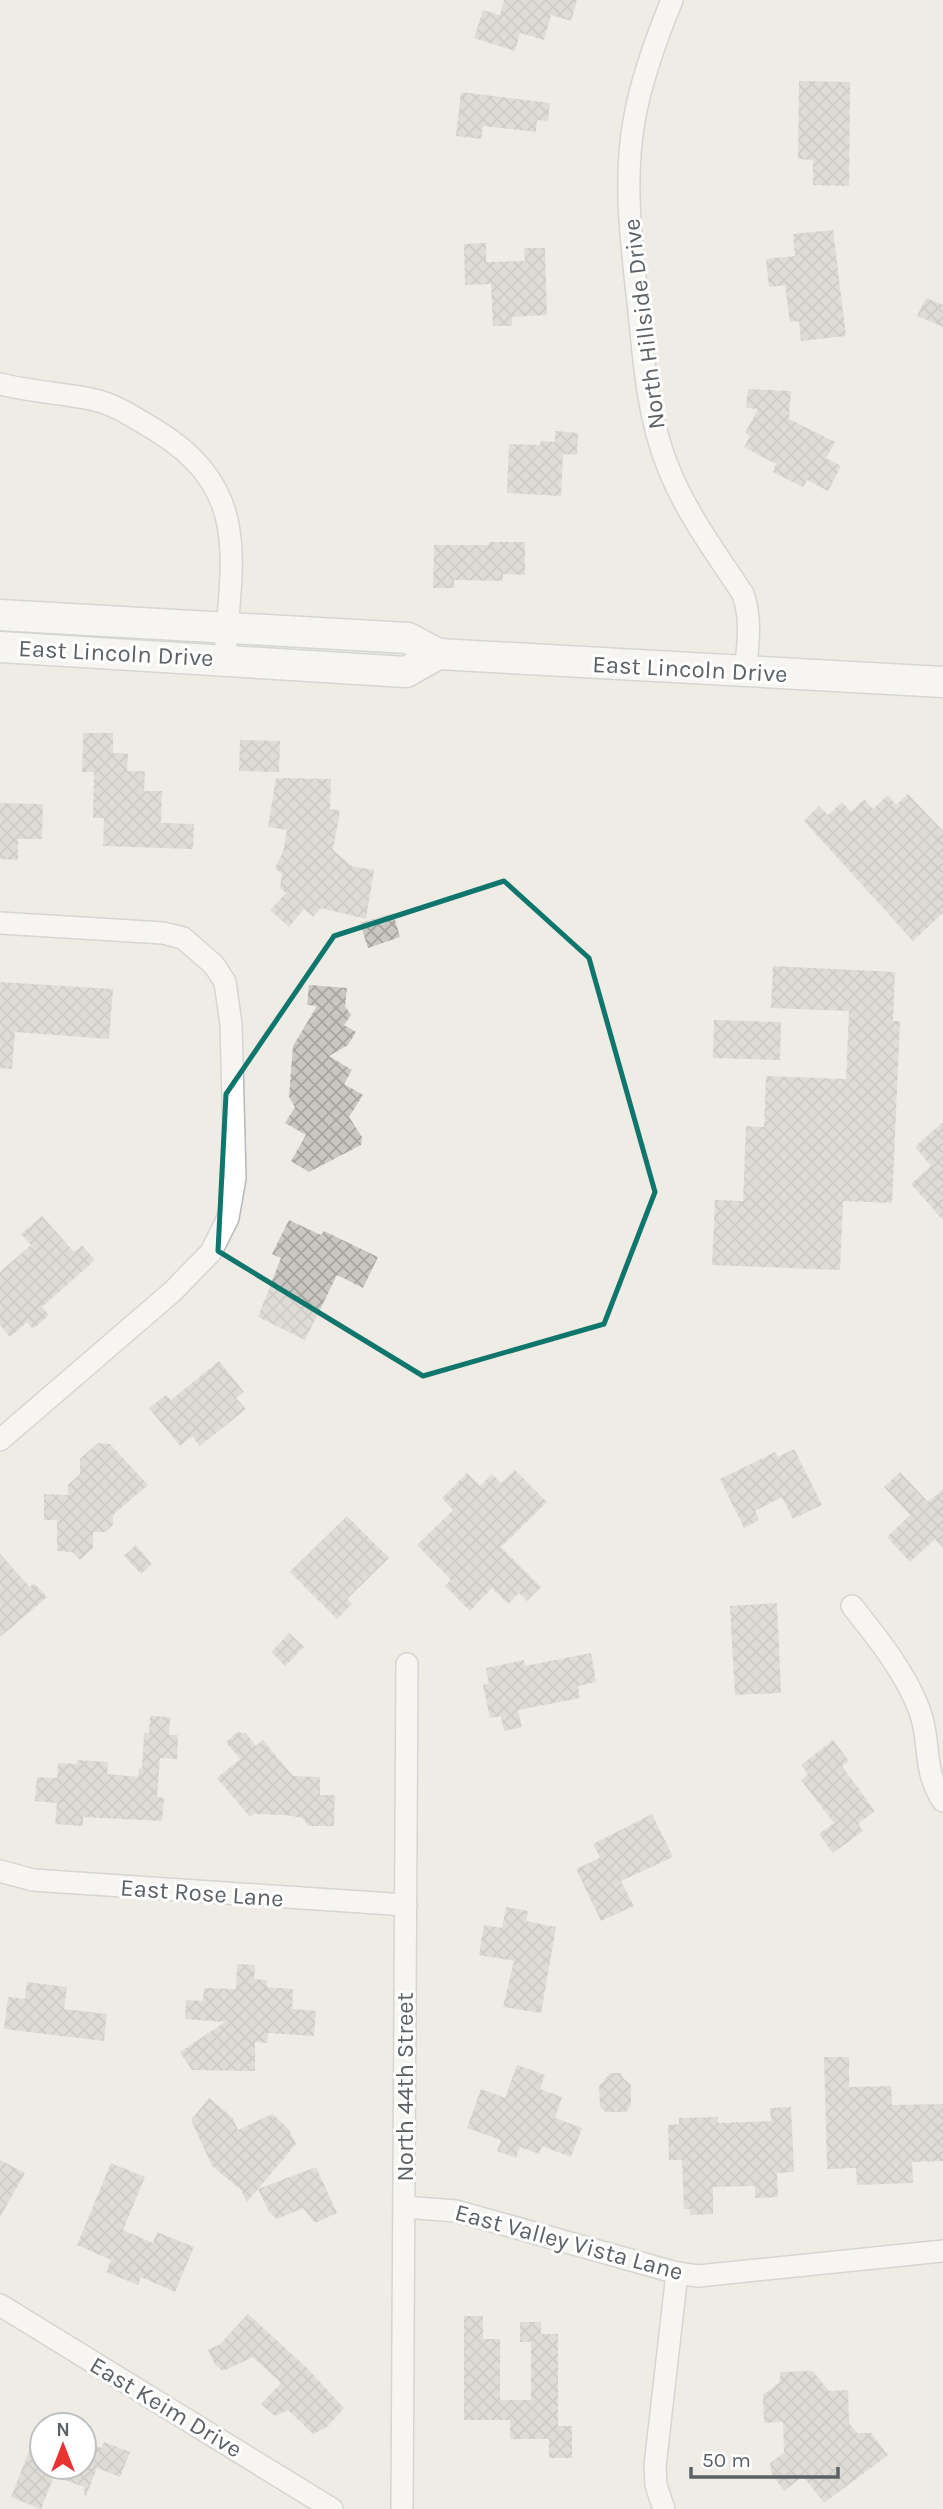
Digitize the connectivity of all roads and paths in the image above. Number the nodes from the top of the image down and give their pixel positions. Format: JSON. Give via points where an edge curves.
{"nodes":[{"id":1,"x":672,"y":0,"type":"edge"},
{"id":2,"x":0,"y":384,"type":"edge"},
{"id":3,"x":0,"y":615,"type":"edge"},
{"id":4,"x":226,"y":628,"type":"junction"},
{"id":5,"x":0,"y":647,"type":"edge"},
{"id":6,"x":438,"y":654,"type":"junction"},
{"id":7,"x":225,"y":659,"type":"junction"},
{"id":8,"x":745,"y":672,"type":"junction"},
{"id":9,"x":943,"y":682,"type":"edge"},
{"id":10,"x":0,"y":923,"type":"edge"},
{"id":11,"x":0,"y":1440,"type":"edge"},
{"id":12,"x":852,"y":1606,"type":"dead end"},
{"id":13,"x":407,"y":1664,"type":"dead end"},
{"id":14,"x":943,"y":1801,"type":"edge"},
{"id":15,"x":0,"y":1871,"type":"edge"},
{"id":16,"x":406,"y":1905,"type":"junction"},
{"id":17,"x":404,"y":2207,"type":"junction"},
{"id":18,"x":943,"y":2251,"type":"edge"},
{"id":19,"x":677,"y":2273,"type":"junction"},
{"id":20,"x":0,"y":2305,"type":"edge"},
{"id":21,"x":332,"y":2509,"type":"edge"},
{"id":22,"x":402,"y":2509,"type":"edge"},
{"id":23,"x":664,"y":2509,"type":"edge"}],
"edges":[{"from":1,"to":8,"type":"street","name":"North Hillside Drive","via":[[643,82],[632,137],[629,195],[642,339],[658,439],[669,470],[687,509],[743,594],[747,607]]},
{"from":2,"to":4,"type":"street","via":[[96,400],[169,439],[197,464],[226,508],[232,536]]},
{"from":3,"to":4,"type":"main road","name":"East Lincoln Drive"},
{"from":4,"to":6,"type":"main road","name":"East Lincoln Drive","via":[[408,638]]},
{"from":4,"to":7,"type":"street"},
{"from":5,"to":7,"type":"main road","name":"East Lincoln Drive"},
{"from":6,"to":7,"type":"main road","name":"East Lincoln Drive","via":[[407,672]]},
{"from":6,"to":8,"type":"main road","name":"East Lincoln Drive"},
{"from":8,"to":9,"type":"main road","name":"East Lincoln Drive"},
{"from":10,"to":11,"type":"street","via":[[163,933],[183,938],[214,965],[225,982],[231,1024],[234,1178],[228,1218],[211,1252],[172,1292]]},
{"from":12,"to":14,"type":"street","via":[[920,1710],[931,1782]]},
{"from":13,"to":16,"type":"street","name":"North 44th Street"},
{"from":15,"to":16,"type":"street","name":"East Rose Lane","via":[[33,1880]]},
{"from":16,"to":17,"type":"street","name":"North 44th Street"},
{"from":17,"to":19,"type":"street","name":"East Valley Vista Lane","via":[[456,2211]]},
{"from":17,"to":22,"type":"street","name":"North 44th Street"},
{"from":18,"to":19,"type":"street","name":"East Valley Vista Lane","via":[[719,2275]]},
{"from":19,"to":23,"type":"street","via":[[655,2466]]},
{"from":20,"to":21,"type":"street","name":"East Keim Drive"}]}
